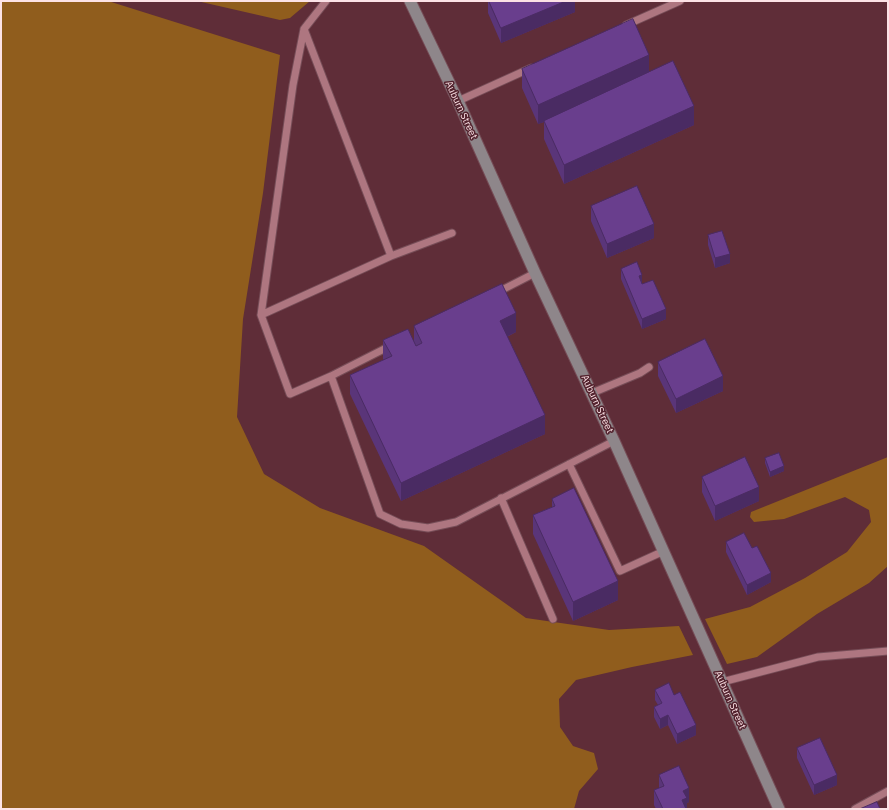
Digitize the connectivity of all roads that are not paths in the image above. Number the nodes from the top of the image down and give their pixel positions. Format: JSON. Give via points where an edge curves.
{"nodes":[{"id":1,"x":326,"y":1,"type":"edge"},
{"id":2,"x":410,"y":1,"type":"edge"},
{"id":3,"x":680,"y":1,"type":"edge"},
{"id":4,"x":304,"y":29,"type":"junction"},
{"id":5,"x":616,"y":30,"type":"edge"},
{"id":6,"x":537,"y":65,"type":"edge"},
{"id":7,"x":458,"y":101,"type":"junction"},
{"id":8,"x":452,"y":233,"type":"dead end"},
{"id":9,"x":391,"y":256,"type":"junction"},
{"id":10,"x":535,"y":274,"type":"junction"},
{"id":11,"x":490,"y":296,"type":"edge"},
{"id":12,"x":261,"y":315,"type":"junction"},
{"id":13,"x":400,"y":341,"type":"edge"},
{"id":14,"x":649,"y":366,"type":"dead end"},
{"id":15,"x":331,"y":376,"type":"junction"},
{"id":16,"x":592,"y":394,"type":"junction"},
{"id":17,"x":614,"y":441,"type":"junction"},
{"id":18,"x":568,"y":464,"type":"junction"},
{"id":19,"x":501,"y":498,"type":"junction"},
{"id":20,"x":664,"y":551,"type":"junction"},
{"id":21,"x":553,"y":619,"type":"dead end"},
{"id":22,"x":888,"y":651,"type":"edge"},
{"id":23,"x":722,"y":682,"type":"junction"},
{"id":24,"x":888,"y":791,"type":"edge"},
{"id":25,"x":779,"y":809,"type":"edge"},
{"id":26,"x":855,"y":809,"type":"edge"}],
"edges":[{"from":1,"to":4,"type":"lane"},
{"from":2,"to":7,"type":"main road","name":"Auburn Street"},
{"from":3,"to":5,"type":"lane"},
{"from":4,"to":9,"type":"lane"},
{"from":4,"to":12,"type":"lane","via":[[293,85]]},
{"from":6,"to":7,"type":"lane"},
{"from":7,"to":10,"type":"main road","name":"Auburn Street"},
{"from":8,"to":9,"type":"lane"},
{"from":9,"to":12,"type":"lane"},
{"from":10,"to":11,"type":"lane"},
{"from":10,"to":16,"type":"main road","name":"Auburn Street"},
{"from":12,"to":15,"type":"lane","via":[[290,394]]},
{"from":13,"to":15,"type":"lane"},
{"from":14,"to":16,"type":"lane","via":[[640,373]]},
{"from":15,"to":19,"type":"lane","via":[[380,514],[401,524],[428,528],[456,522]]},
{"from":16,"to":17,"type":"main road","name":"Auburn Street"},
{"from":17,"to":18,"type":"lane"},
{"from":17,"to":20,"type":"main road","name":"Auburn Street"},
{"from":18,"to":19,"type":"lane"},
{"from":18,"to":20,"type":"lane","via":[[620,572]]},
{"from":19,"to":21,"type":"lane"},
{"from":20,"to":23,"type":"main road","name":"Auburn Street"},
{"from":22,"to":23,"type":"lane","via":[[818,657]]},
{"from":23,"to":25,"type":"main road","name":"Auburn Street"},
{"from":24,"to":26,"type":"lane"}]}
